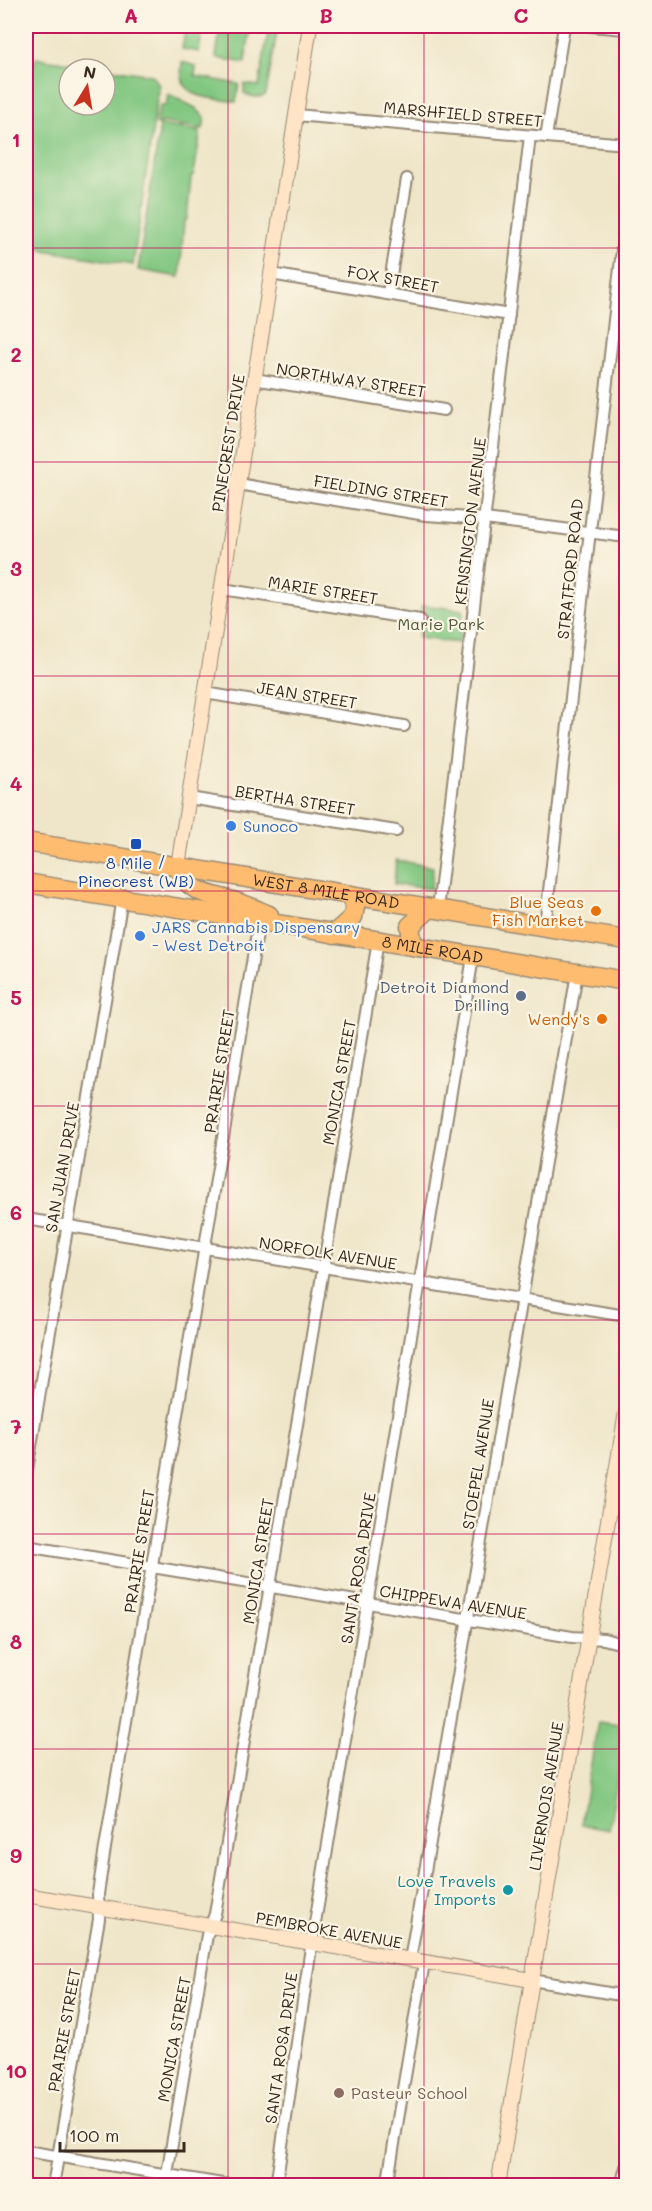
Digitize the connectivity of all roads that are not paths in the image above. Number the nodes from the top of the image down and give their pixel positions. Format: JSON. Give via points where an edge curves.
{"nodes":[{"id":1,"x":310,"y":26,"type":"edge"},
{"id":2,"x":564,"y":26,"type":"edge"},
{"id":3,"x":591,"y":26,"type":"edge"},
{"id":4,"x":627,"y":28,"type":"edge"},
{"id":5,"x":296,"y":115,"type":"junction"},
{"id":6,"x":530,"y":136,"type":"junction"},
{"id":7,"x":546,"y":137,"type":"junction"},
{"id":8,"x":627,"y":144,"type":"edge"},
{"id":9,"x":407,"y":179,"type":"dead end"},
{"id":10,"x":627,"y":215,"type":"edge"},
{"id":11,"x":271,"y":274,"type":"junction"},
{"id":12,"x":388,"y":293,"type":"junction"},
{"id":13,"x":509,"y":315,"type":"junction"},
{"id":14,"x":254,"y":379,"type":"junction"},
{"id":15,"x":444,"y":410,"type":"dead end"},
{"id":16,"x":238,"y":484,"type":"junction"},
{"id":17,"x":485,"y":519,"type":"junction"},
{"id":18,"x":590,"y":532,"type":"junction"},
{"id":19,"x":627,"y":537,"type":"edge"},
{"id":20,"x":222,"y":589,"type":"junction"},
{"id":21,"x":420,"y":620,"type":"dead end"},
{"id":22,"x":205,"y":693,"type":"junction"},
{"id":23,"x":404,"y":726,"type":"dead end"},
{"id":24,"x":189,"y":798,"type":"junction"},
{"id":25,"x":396,"y":831,"type":"dead end"},
{"id":26,"x":26,"y":842,"type":"edge"},
{"id":27,"x":178,"y":866,"type":"junction"},
{"id":28,"x":26,"y":883,"type":"edge"},
{"id":29,"x":351,"y":895,"type":"junction"},
{"id":30,"x":122,"y":898,"type":"junction"},
{"id":31,"x":434,"y":909,"type":"junction"},
{"id":32,"x":259,"y":921,"type":"junction"},
{"id":33,"x":545,"y":926,"type":"junction"},
{"id":34,"x":299,"y":927,"type":"junction"},
{"id":35,"x":334,"y":933,"type":"junction"},
{"id":36,"x":627,"y":940,"type":"edge"},
{"id":37,"x":378,"y":941,"type":"junction"},
{"id":38,"x":413,"y":946,"type":"junction"},
{"id":39,"x":473,"y":957,"type":"junction"},
{"id":40,"x":577,"y":973,"type":"junction"},
{"id":41,"x":627,"y":981,"type":"edge"},
{"id":42,"x":26,"y":1219,"type":"edge"},
{"id":43,"x":67,"y":1226,"type":"junction"},
{"id":44,"x":204,"y":1248,"type":"junction"},
{"id":45,"x":323,"y":1267,"type":"junction"},
{"id":46,"x":420,"y":1283,"type":"junction"},
{"id":47,"x":520,"y":1300,"type":"junction"},
{"id":48,"x":627,"y":1316,"type":"edge"},
{"id":49,"x":627,"y":1412,"type":"edge"},
{"id":50,"x":26,"y":1476,"type":"edge"},
{"id":51,"x":26,"y":1546,"type":"edge"},
{"id":52,"x":151,"y":1567,"type":"junction"},
{"id":53,"x":269,"y":1587,"type":"junction"},
{"id":54,"x":367,"y":1603,"type":"junction"},
{"id":55,"x":467,"y":1619,"type":"junction"},
{"id":56,"x":589,"y":1637,"type":"junction"},
{"id":57,"x":627,"y":1645,"type":"edge"},
{"id":58,"x":26,"y":1895,"type":"edge"},
{"id":59,"x":98,"y":1907,"type":"junction"},
{"id":60,"x":211,"y":1926,"type":"junction"},
{"id":61,"x":312,"y":1944,"type":"junction"},
{"id":62,"x":410,"y":1960,"type":"junction"},
{"id":63,"x":424,"y":1962,"type":"junction"},
{"id":64,"x":532,"y":1980,"type":"junction"},
{"id":65,"x":627,"y":1996,"type":"edge"},
{"id":66,"x":26,"y":2151,"type":"edge"},
{"id":67,"x":58,"y":2156,"type":"junction"},
{"id":68,"x":627,"y":2167,"type":"edge"},
{"id":69,"x":166,"y":2180,"type":"edge"},
{"id":70,"x":53,"y":2186,"type":"edge"},
{"id":71,"x":234,"y":2186,"type":"edge"},
{"id":72,"x":276,"y":2186,"type":"edge"},
{"id":73,"x":387,"y":2186,"type":"edge"},
{"id":74,"x":498,"y":2186,"type":"edge"},
{"id":75,"x":621,"y":2186,"type":"edge"}],
"edges":[{"from":1,"to":5,"type":"street","name":"PINECREST DRIVE"},
{"from":2,"to":7,"type":"street"},
{"from":3,"to":4,"type":"street"},
{"from":5,"to":6,"type":"street","name":"MARSHFIELD STREET"},
{"from":5,"to":11,"type":"street","name":"PINECREST DRIVE"},
{"from":6,"to":7,"type":"street","name":"MARSHFIELD STREET"},
{"from":6,"to":13,"type":"street","name":"KENSINGTON AVENUE"},
{"from":7,"to":8,"type":"street","name":"MARSHFIELD STREET"},
{"from":9,"to":12,"type":"street"},
{"from":10,"to":18,"type":"street","name":"STRATFORD ROAD"},
{"from":11,"to":12,"type":"street","name":"FOX STREET"},
{"from":11,"to":14,"type":"street","name":"PINECREST DRIVE"},
{"from":12,"to":13,"type":"street","name":"FOX STREET"},
{"from":13,"to":17,"type":"street","name":"KENSINGTON AVENUE"},
{"from":14,"to":15,"type":"street","name":"NORTHWAY STREET"},
{"from":14,"to":16,"type":"street","name":"PINECREST DRIVE"},
{"from":16,"to":17,"type":"street","name":"FIELDING STREET","via":[[426,515]]},
{"from":16,"to":20,"type":"street","name":"PINECREST DRIVE"},
{"from":17,"to":18,"type":"street","name":"FIELDING STREET"},
{"from":17,"to":31,"type":"street","name":"KENSINGTON AVENUE"},
{"from":18,"to":19,"type":"street","name":"FIELDING STREET"},
{"from":18,"to":33,"type":"street","name":"STRATFORD ROAD"},
{"from":20,"to":21,"type":"street","name":"MARIE STREET"},
{"from":20,"to":22,"type":"street","name":"PINECREST DRIVE"},
{"from":22,"to":23,"type":"street","name":"JEAN STREET"},
{"from":22,"to":24,"type":"street","name":"PINECREST DRIVE"},
{"from":24,"to":25,"type":"street","name":"BERTHA STREET"},
{"from":24,"to":27,"type":"street","name":"PINECREST DRIVE"},
{"from":26,"to":27,"type":"highway","name":"WEST 8 MILE ROAD"},
{"from":27,"to":29,"type":"highway","name":"WEST 8 MILE ROAD"},
{"from":27,"to":34,"type":"highway","via":[[186,882],[202,894],[237,902]]},
{"from":28,"to":30,"type":"highway","name":"8 MILE ROAD"},
{"from":29,"to":31,"type":"highway","name":"WEST 8 MILE ROAD"},
{"from":29,"to":35,"type":"highway","via":[[353,916]]},
{"from":30,"to":32,"type":"highway","name":"8 MILE ROAD"},
{"from":30,"to":43,"type":"street","name":"SAN JUAN DRIVE"},
{"from":31,"to":33,"type":"highway","name":"WEST 8 MILE ROAD"},
{"from":31,"to":38,"type":"highway","via":[[410,926]]},
{"from":32,"to":34,"type":"highway","name":"8 MILE ROAD"},
{"from":32,"to":44,"type":"street","name":"PRAIRIE STREET"},
{"from":33,"to":36,"type":"highway","name":"WEST 8 MILE ROAD"},
{"from":34,"to":35,"type":"highway","name":"8 MILE ROAD"},
{"from":35,"to":37,"type":"highway","name":"8 MILE ROAD"},
{"from":37,"to":38,"type":"highway","name":"8 MILE ROAD"},
{"from":37,"to":45,"type":"street","name":"MONICA STREET"},
{"from":38,"to":39,"type":"highway","name":"8 MILE ROAD"},
{"from":39,"to":40,"type":"highway","name":"8 MILE ROAD"},
{"from":39,"to":46,"type":"street","name":"SANTA ROSA DRIVE"},
{"from":40,"to":41,"type":"highway","name":"8 MILE ROAD"},
{"from":40,"to":47,"type":"street","name":"STOEPEL AVENUE"},
{"from":42,"to":43,"type":"street","name":"NORFOLK AVENUE"},
{"from":43,"to":44,"type":"street","name":"NORFOLK AVENUE"},
{"from":43,"to":50,"type":"street","name":"SAN JUAN DRIVE"},
{"from":44,"to":45,"type":"street","name":"NORFOLK AVENUE"},
{"from":44,"to":52,"type":"street","name":"PRAIRIE STREET"},
{"from":45,"to":46,"type":"street","name":"NORFOLK AVENUE"},
{"from":45,"to":53,"type":"street","name":"MONICA STREET"},
{"from":46,"to":47,"type":"street","name":"NORFOLK AVENUE"},
{"from":46,"to":54,"type":"street","name":"SANTA ROSA DRIVE"},
{"from":47,"to":48,"type":"street","name":"NORFOLK AVENUE"},
{"from":47,"to":55,"type":"street","name":"STOEPEL AVENUE"},
{"from":49,"to":56,"type":"street","name":"LIVERNOIS AVENUE"},
{"from":51,"to":52,"type":"street","name":"CHIPPEWA AVENUE"},
{"from":52,"to":53,"type":"street","name":"CHIPPEWA AVENUE"},
{"from":52,"to":59,"type":"street","name":"PRAIRIE STREET"},
{"from":53,"to":54,"type":"street","name":"CHIPPEWA AVENUE"},
{"from":53,"to":60,"type":"street","name":"MONICA STREET"},
{"from":54,"to":55,"type":"street","name":"CHIPPEWA AVENUE"},
{"from":54,"to":61,"type":"street","name":"SANTA ROSA DRIVE"},
{"from":55,"to":56,"type":"street","name":"CHIPPEWA AVENUE"},
{"from":55,"to":62,"type":"street","name":"STOEPEL AVENUE"},
{"from":56,"to":57,"type":"street","name":"CHIPPEWA AVENUE"},
{"from":56,"to":64,"type":"street","name":"LIVERNOIS AVENUE"},
{"from":58,"to":59,"type":"street","name":"PEMBROKE AVENUE"},
{"from":59,"to":60,"type":"street","name":"PEMBROKE AVENUE"},
{"from":59,"to":67,"type":"street","name":"PRAIRIE STREET"},
{"from":60,"to":61,"type":"street","name":"PEMBROKE AVENUE"},
{"from":60,"to":69,"type":"street","name":"MONICA STREET"},
{"from":61,"to":62,"type":"street","name":"PEMBROKE AVENUE"},
{"from":61,"to":72,"type":"street","name":"SANTA ROSA DRIVE"},
{"from":62,"to":63,"type":"street","name":"PEMBROKE AVENUE"},
{"from":63,"to":64,"type":"street","name":"PEMBROKE AVENUE"},
{"from":63,"to":73,"type":"street"},
{"from":64,"to":65,"type":"street","name":"PEMBROKE AVENUE"},
{"from":64,"to":74,"type":"street","name":"LIVERNOIS AVENUE"},
{"from":66,"to":67,"type":"street"},
{"from":67,"to":69,"type":"street"},
{"from":67,"to":70,"type":"street","name":"PRAIRIE STREET"},
{"from":68,"to":75,"type":"street"},
{"from":69,"to":71,"type":"street"}]}
